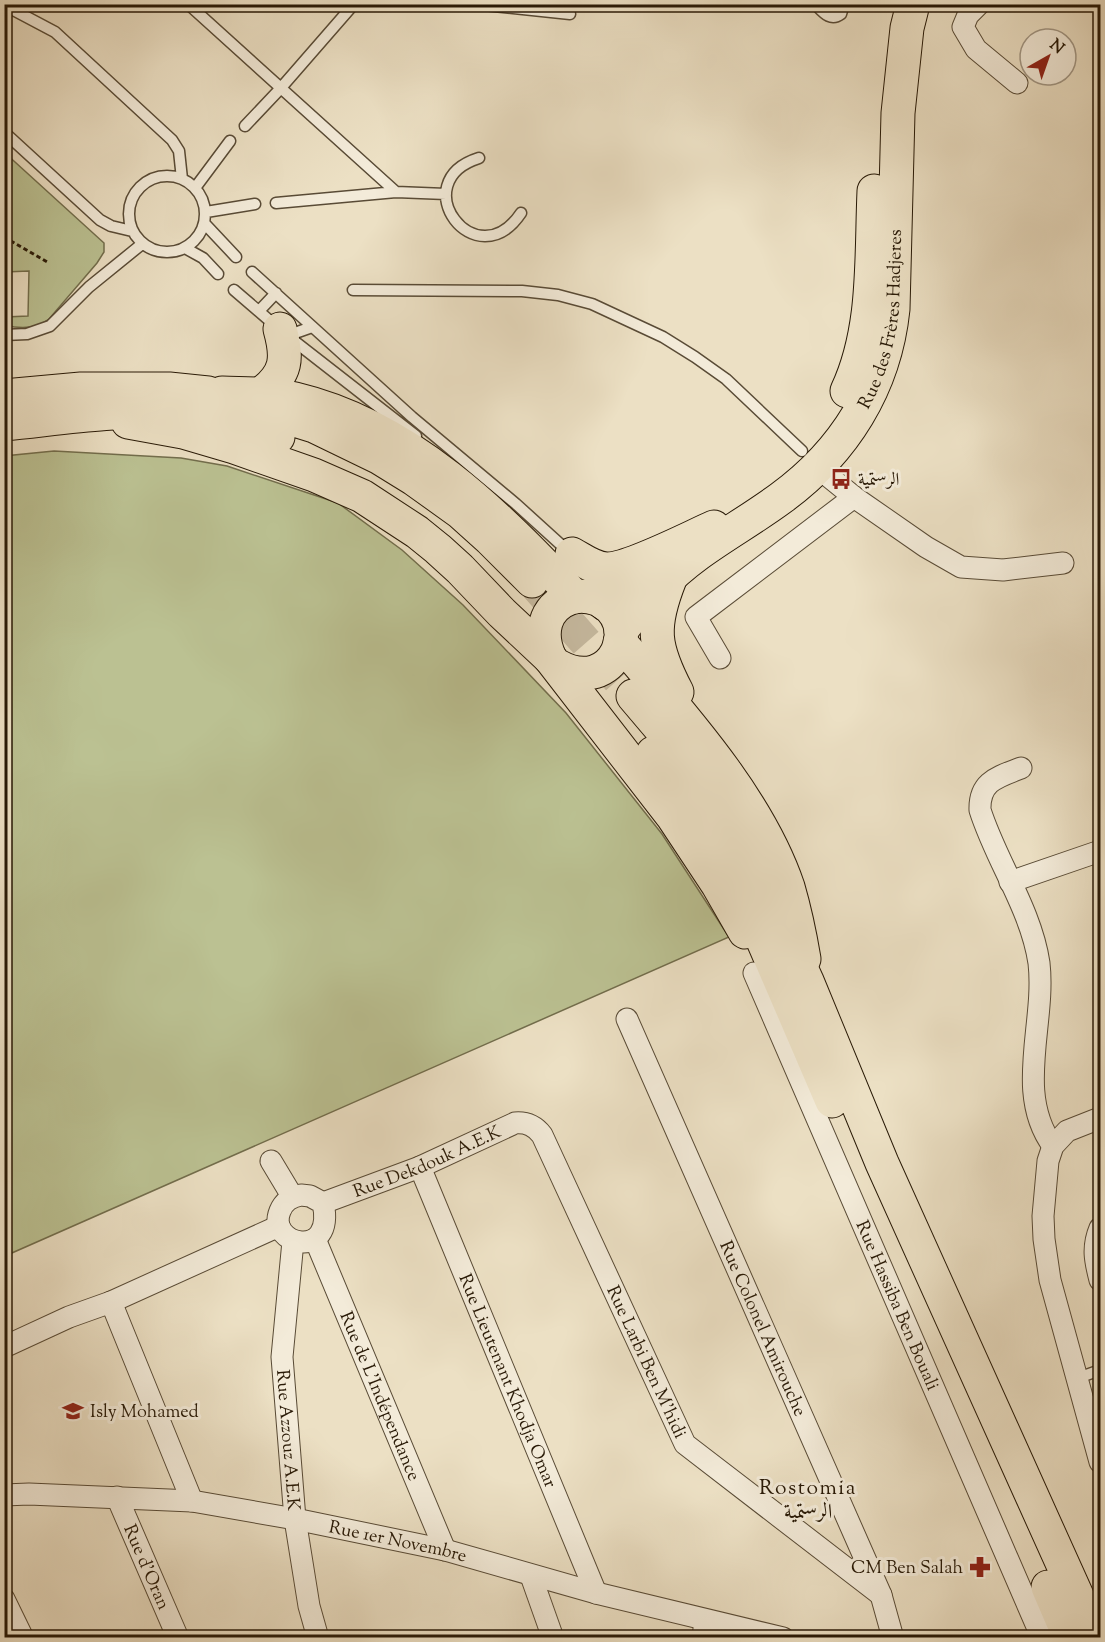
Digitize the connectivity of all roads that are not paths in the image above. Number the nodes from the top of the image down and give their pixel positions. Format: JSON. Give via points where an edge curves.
{"nodes":[{"id":1,"x":188,"y":4,"type":"edge"},
{"id":2,"x":354,"y":4,"type":"edge"},
{"id":3,"x":474,"y":4,"type":"edge"},
{"id":4,"x":815,"y":4,"type":"edge"},
{"id":5,"x":892,"y":4,"type":"edge"},
{"id":6,"x":913,"y":4,"type":"edge"},
{"id":7,"x":978,"y":4,"type":"edge"},
{"id":8,"x":4,"y":5,"type":"edge"},
{"id":9,"x":842,"y":6,"type":"edge"},
{"id":10,"x":570,"y":14,"type":"dead end"},
{"id":11,"x":1017,"y":83,"type":"dead end"},
{"id":12,"x":280,"y":89,"type":"junction"},
{"id":13,"x":245,"y":126,"type":"dead end"},
{"id":14,"x":4,"y":132,"type":"edge"},
{"id":15,"x":230,"y":141,"type":"dead end"},
{"id":16,"x":479,"y":158,"type":"dead end"},
{"id":17,"x":182,"y":179,"type":"junction"},
{"id":18,"x":195,"y":188,"type":"junction"},
{"id":19,"x":396,"y":192,"type":"junction"},
{"id":20,"x":446,"y":194,"type":"junction"},
{"id":21,"x":276,"y":203,"type":"dead end"},
{"id":22,"x":255,"y":204,"type":"dead end"},
{"id":23,"x":206,"y":212,"type":"junction"},
{"id":24,"x":521,"y":213,"type":"dead end"},
{"id":25,"x":205,"y":224,"type":"junction"},
{"id":26,"x":132,"y":231,"type":"junction"},
{"id":27,"x":142,"y":244,"type":"junction"},
{"id":28,"x":185,"y":248,"type":"junction"},
{"id":29,"x":236,"y":257,"type":"dead end"},
{"id":30,"x":252,"y":272,"type":"dead end"},
{"id":31,"x":218,"y":274,"type":"dead end"},
{"id":32,"x":234,"y":290,"type":"dead end"},
{"id":33,"x":353,"y":290,"type":"dead end"},
{"id":34,"x":276,"y":293,"type":"junction"},
{"id":35,"x":312,"y":327,"type":"junction"},
{"id":36,"x":278,"y":330,"type":"junction"},
{"id":37,"x":4,"y":335,"type":"edge"},
{"id":38,"x":208,"y":393,"type":"junction"},
{"id":39,"x":262,"y":393,"type":"junction"},
{"id":40,"x":4,"y":396,"type":"edge"},
{"id":41,"x":93,"y":416,"type":"junction"},
{"id":42,"x":4,"y":424,"type":"edge"},
{"id":43,"x":421,"y":440,"type":"dead end"},
{"id":44,"x":439,"y":454,"type":"dead end"},
{"id":45,"x":809,"y":459,"type":"junction"},
{"id":46,"x":854,"y":497,"type":"junction"},
{"id":47,"x":517,"y":520,"type":"dead end"},
{"id":48,"x":727,"y":521,"type":"junction"},
{"id":49,"x":534,"y":539,"type":"dead end"},
{"id":50,"x":1063,"y":563,"type":"dead end"},
{"id":51,"x":672,"y":576,"type":"junction"},
{"id":52,"x":596,"y":598,"type":"junction"},
{"id":53,"x":720,"y":657,"type":"dead end"},
{"id":54,"x":554,"y":662,"type":"junction"},
{"id":55,"x":626,"y":703,"type":"tunnel mouth"},
{"id":56,"x":701,"y":739,"type":"junction"},
{"id":57,"x":1021,"y":768,"type":"dead end"},
{"id":58,"x":1101,"y":851,"type":"edge"},
{"id":59,"x":1010,"y":882,"type":"junction"},
{"id":60,"x":781,"y":980,"type":"junction"},
{"id":61,"x":627,"y":1019,"type":"dead end"},
{"id":62,"x":1101,"y":1118,"type":"edge"},
{"id":63,"x":530,"y":1125,"type":"joint"},
{"id":64,"x":1053,"y":1146,"type":"junction"},
{"id":65,"x":271,"y":1161,"type":"dead end"},
{"id":66,"x":420,"y":1167,"type":"junction"},
{"id":67,"x":292,"y":1196,"type":"junction"},
{"id":68,"x":323,"y":1203,"type":"junction"},
{"id":69,"x":1101,"y":1228,"type":"edge"},
{"id":70,"x":286,"y":1233,"type":"junction"},
{"id":71,"x":315,"y":1239,"type":"junction"},
{"id":72,"x":1101,"y":1280,"type":"edge"},
{"id":73,"x":111,"y":1302,"type":"junction"},
{"id":74,"x":4,"y":1347,"type":"edge"},
{"id":75,"x":1101,"y":1370,"type":"edge"},
{"id":76,"x":1078,"y":1378,"type":"junction"},
{"id":77,"x":1101,"y":1461,"type":"edge"},
{"id":78,"x":4,"y":1495,"type":"edge"},
{"id":79,"x":117,"y":1497,"type":"junction"},
{"id":80,"x":192,"y":1501,"type":"junction"},
{"id":81,"x":295,"y":1519,"type":"junction"},
{"id":82,"x":445,"y":1550,"type":"junction"},
{"id":83,"x":531,"y":1575,"type":"junction"},
{"id":84,"x":1060,"y":1586,"type":"junction"},
{"id":85,"x":596,"y":1593,"type":"junction"},
{"id":86,"x":881,"y":1595,"type":"junction"},
{"id":87,"x":4,"y":1599,"type":"edge"},
{"id":88,"x":704,"y":1629,"type":"edge"},
{"id":89,"x":23,"y":1638,"type":"edge"},
{"id":90,"x":178,"y":1638,"type":"edge"},
{"id":91,"x":318,"y":1638,"type":"edge"},
{"id":92,"x":553,"y":1638,"type":"edge"},
{"id":93,"x":783,"y":1638,"type":"edge"},
{"id":94,"x":893,"y":1638,"type":"edge"},
{"id":95,"x":1042,"y":1638,"type":"edge"},
{"id":96,"x":1070,"y":1638,"type":"edge"},
{"id":97,"x":1096,"y":1638,"type":"edge"}],
"edges":[{"from":1,"to":12,"type":"lane"},
{"from":2,"to":12,"type":"lane"},
{"from":3,"to":10,"type":"lane"},
{"from":4,"to":9,"type":"lane","via":[[832,17],[841,14]]},
{"from":5,"to":45,"type":"main road","via":[[879,77],[866,334],[848,390],[820,432]]},
{"from":6,"to":45,"type":"main road","name":"Rue des Frères Hadjeres","via":[[900,82],[891,333],[875,384],[848,430]]},
{"from":7,"to":11,"type":"street","via":[[963,27],[976,49]]},
{"from":8,"to":17,"type":"lane","via":[[55,32],[172,140],[179,151]]},
{"from":12,"to":13,"type":"lane"},
{"from":12,"to":19,"type":"lane"},
{"from":14,"to":26,"type":"lane","via":[[100,220]]},
{"from":15,"to":18,"type":"lane"},
{"from":16,"to":20,"type":"lane","via":[[456,170]]},
{"from":17,"to":18,"type":"lane"},
{"from":17,"to":26,"type":"lane","via":[[156,177],[144,183],[130,205]]},
{"from":18,"to":23,"type":"lane"},
{"from":19,"to":20,"type":"lane"},
{"from":19,"to":21,"type":"lane"},
{"from":20,"to":24,"type":"lane","via":[[453,220],[476,235],[502,232]]},
{"from":22,"to":23,"type":"lane"},
{"from":23,"to":25,"type":"lane"},
{"from":25,"to":28,"type":"lane","via":[[195,242]]},
{"from":25,"to":29,"type":"lane"},
{"from":26,"to":27,"type":"lane"},
{"from":27,"to":28,"type":"lane","via":[[164,253]]},
{"from":27,"to":37,"type":"lane","via":[[89,287],[50,326],[27,334]]},
{"from":28,"to":31,"type":"lane","via":[[203,258]]},
{"from":30,"to":34,"type":"lane"},
{"from":32,"to":36,"type":"lane"},
{"from":33,"to":45,"type":"lane","via":[[522,291],[592,304],[663,337],[726,379]]},
{"from":34,"to":35,"type":"lane"},
{"from":34,"to":36,"type":"lane"},
{"from":35,"to":36,"type":"lane"},
{"from":35,"to":52,"type":"lane","via":[[516,504]]},
{"from":36,"to":39,"type":"main road","via":[[285,361],[283,370]]},
{"from":36,"to":43,"type":"lane"},
{"from":38,"to":39,"type":"main road"},
{"from":38,"to":40,"type":"main road","via":[[169,388],[81,389]]},
{"from":38,"to":41,"type":"main road","via":[[314,426],[380,458],[460,512],[490,539],[525,588],[406,499],[342,462],[304,446],[195,417],[150,413]]},
{"from":39,"to":52,"type":"main road","via":[[327,408],[376,429],[407,448]]},
{"from":41,"to":42,"type":"main road"},
{"from":41,"to":54,"type":"main road","via":[[183,432],[314,474],[362,495],[438,549]]},
{"from":44,"to":47,"type":"lane"},
{"from":45,"to":46,"type":"street"},
{"from":45,"to":48,"type":"main road","via":[[770,484]]},
{"from":45,"to":51,"type":"main road","name":"Rue des Frères Hadjeres","via":[[781,498]]},
{"from":46,"to":50,"type":"street","via":[[961,567],[1003,570]]},
{"from":46,"to":53,"type":"street","via":[[696,617]]},
{"from":48,"to":52,"type":"main road","via":[[666,569],[629,592]]},
{"from":48,"to":52,"type":"main road","via":[[632,563],[612,569],[591,565]]},
{"from":49,"to":52,"type":"lane"},
{"from":51,"to":52,"type":"main road","name":"Rue des Frères Hadjeres","via":[[644,602]]},
{"from":51,"to":56,"type":"main road","via":[[659,614],[657,640],[666,670]]},
{"from":52,"to":54,"type":"main road","via":[[563,601],[552,609],[543,633],[544,646]]},
{"from":52,"to":54,"type":"main road","via":[[617,653],[590,674],[579,674]]},
{"from":52,"to":56,"type":"main road"},
{"from":54,"to":60,"type":"main road","via":[[673,817],[746,933]]},
{"from":55,"to":60,"type":"main road","via":[[717,849]]},
{"from":56,"to":60,"type":"main road","via":[[764,834],[787,886],[798,925]]},
{"from":57,"to":59,"type":"street","via":[[992,780],[979,801],[982,818]]},
{"from":58,"to":59,"type":"street"},
{"from":59,"to":64,"type":"street","via":[[1037,956],[1040,978],[1034,1103],[1041,1129]]},
{"from":60,"to":84,"type":"main road"},
{"from":60,"to":95,"type":"street","name":"Rue Hassiba Ben Bouali"},
{"from":61,"to":86,"type":"street","name":"Rue Colonel Amirouche"},
{"from":62,"to":64,"type":"street","via":[[1067,1131]]},
{"from":63,"to":66,"type":"street","name":"Rue Dekdouk A.E.K","via":[[515,1123]]},
{"from":63,"to":86,"type":"street","name":"Rue Larbi Ben M'hidi","via":[[542,1135],[685,1444]]},
{"from":64,"to":76,"type":"street","via":[[1044,1192],[1045,1250]]},
{"from":65,"to":67,"type":"street"},
{"from":66,"to":68,"type":"street","name":"Rue Dekdouk A.E.K"},
{"from":66,"to":85,"type":"street","name":"Rue Lieutenant Khodja Omar"},
{"from":67,"to":68,"type":"street","via":[[310,1196]]},
{"from":67,"to":70,"type":"street","via":[[278,1214]]},
{"from":68,"to":71,"type":"street","via":[[327,1219]]},
{"from":69,"to":72,"type":"street","via":[[1094,1255]]},
{"from":70,"to":71,"type":"street","via":[[304,1243]]},
{"from":70,"to":73,"type":"street"},
{"from":70,"to":81,"type":"street","name":"Rue Azzouz A.E.K","via":[[282,1357]]},
{"from":71,"to":82,"type":"street","name":"Rue de L'Indépendance"},
{"from":73,"to":74,"type":"street"},
{"from":73,"to":80,"type":"street"},
{"from":75,"to":76,"type":"lane"},
{"from":76,"to":77,"type":"street"},
{"from":78,"to":79,"type":"street","name":"Rue 1er Novembre"},
{"from":79,"to":80,"type":"street","name":"Rue 1er Novembre"},
{"from":79,"to":90,"type":"street","name":"Rue d'Oran"},
{"from":80,"to":81,"type":"street","name":"Rue 1er Novembre"},
{"from":81,"to":82,"type":"street","name":"Rue 1er Novembre"},
{"from":81,"to":91,"type":"street","name":"Rue Azzouz A.E.K"},
{"from":82,"to":83,"type":"street","name":"Rue 1er Novembre"},
{"from":83,"to":85,"type":"street","name":"Rue 1er Novembre"},
{"from":83,"to":92,"type":"street"},
{"from":84,"to":96,"type":"main road"},
{"from":84,"to":97,"type":"main road"},
{"from":85,"to":88,"type":"street","name":"Rue 1er Novembre"},
{"from":86,"to":94,"type":"street","name":"Rue Colonel Amirouche"},
{"from":87,"to":89,"type":"street"},
{"from":88,"to":93,"type":"street","name":"Rue 1er Novembre"}]}
